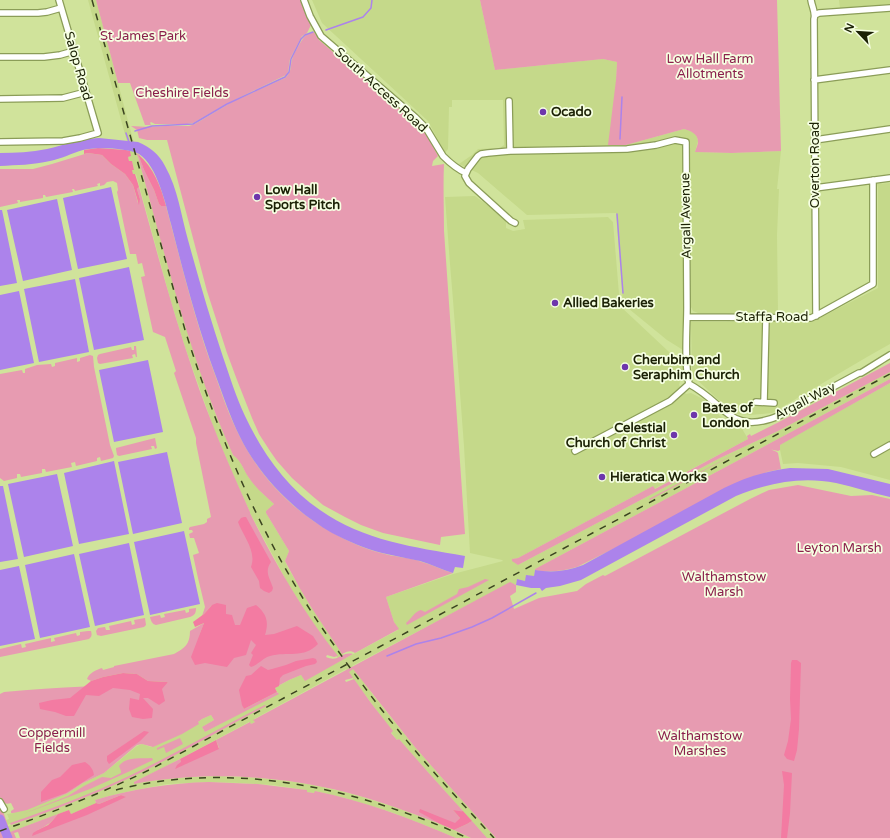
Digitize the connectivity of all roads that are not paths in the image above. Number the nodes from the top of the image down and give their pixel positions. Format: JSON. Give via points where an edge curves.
{"nodes":[{"id":1,"x":59,"y":0,"type":"edge"},
{"id":2,"x":304,"y":0,"type":"edge"},
{"id":3,"x":811,"y":0,"type":"edge"},
{"id":4,"x":61,"y":8,"type":"junction"},
{"id":5,"x":890,"y":8,"type":"edge"},
{"id":6,"x":0,"y":14,"type":"edge"},
{"id":7,"x":815,"y":15,"type":"junction"},
{"id":8,"x":74,"y":51,"type":"junction"},
{"id":9,"x":0,"y":57,"type":"edge"},
{"id":10,"x":890,"y":70,"type":"edge"},
{"id":11,"x":814,"y":80,"type":"junction"},
{"id":12,"x":86,"y":92,"type":"junction"},
{"id":13,"x":0,"y":99,"type":"edge"},
{"id":14,"x":509,"y":101,"type":"dead end"},
{"id":15,"x":890,"y":129,"type":"edge"},
{"id":16,"x":815,"y":140,"type":"junction"},
{"id":17,"x":0,"y":142,"type":"edge"},
{"id":18,"x":510,"y":151,"type":"junction"},
{"id":19,"x":466,"y":173,"type":"junction"},
{"id":20,"x":890,"y":178,"type":"edge"},
{"id":21,"x":873,"y":180,"type":"junction"},
{"id":22,"x":815,"y":188,"type":"junction"},
{"id":23,"x":515,"y":224,"type":"dead end"},
{"id":24,"x":687,"y":316,"type":"junction"},
{"id":25,"x":816,"y":316,"type":"junction"},
{"id":26,"x":766,"y":317,"type":"junction"},
{"id":27,"x":890,"y":355,"type":"edge"},
{"id":28,"x":689,"y":384,"type":"junction"},
{"id":29,"x":756,"y":402,"type":"dead end"},
{"id":30,"x":764,"y":402,"type":"junction"},
{"id":31,"x":774,"y":403,"type":"dead end"},
{"id":32,"x":890,"y":445,"type":"edge"},
{"id":33,"x":575,"y":451,"type":"dead end"},
{"id":34,"x":874,"y":454,"type":"dead end"},
{"id":35,"x":0,"y":802,"type":"edge"},
{"id":36,"x":4,"y":809,"type":"dead end"}],
"edges":[{"from":1,"to":4,"type":"street","name":"Salop Road"},
{"from":2,"to":19,"type":"street","name":"South Access Road","via":[[321,36],[415,117],[426,128],[444,156],[455,168]]},
{"from":3,"to":7,"type":"street","name":"Overton Road"},
{"from":4,"to":6,"type":"street","via":[[38,13]]},
{"from":4,"to":8,"type":"street","name":"Salop Road"},
{"from":5,"to":7,"type":"street"},
{"from":7,"to":11,"type":"street","name":"Overton Road"},
{"from":8,"to":9,"type":"street","via":[[44,57]]},
{"from":8,"to":12,"type":"street","name":"Salop Road"},
{"from":10,"to":11,"type":"street"},
{"from":11,"to":16,"type":"street","name":"Overton Road"},
{"from":12,"to":13,"type":"street","via":[[63,98]]},
{"from":12,"to":17,"type":"street","name":"Salop Road","via":[[98,133],[63,140]]},
{"from":14,"to":18,"type":"street"},
{"from":15,"to":16,"type":"street"},
{"from":16,"to":22,"type":"street","name":"Overton Road"},
{"from":18,"to":19,"type":"street","via":[[481,154]]},
{"from":18,"to":24,"type":"street","name":"Argall Avenue","via":[[627,149],[675,140],[686,142]]},
{"from":19,"to":23,"type":"street","name":"South Access Road","via":[[471,186]]},
{"from":20,"to":21,"type":"street"},
{"from":21,"to":22,"type":"street"},
{"from":21,"to":25,"type":"street","name":"Staffa Road","via":[[873,284]]},
{"from":22,"to":25,"type":"street","name":"Overton Road"},
{"from":24,"to":26,"type":"street","name":"Staffa Road"},
{"from":24,"to":28,"type":"street","name":"Argall Avenue"},
{"from":25,"to":26,"type":"street","name":"Staffa Road"},
{"from":26,"to":30,"type":"street"},
{"from":27,"to":28,"type":"street","name":"Argall Way","via":[[773,418],[755,422],[733,417]]},
{"from":28,"to":33,"type":"street","via":[[670,401]]},
{"from":29,"to":30,"type":"street"},
{"from":30,"to":31,"type":"street"},
{"from":32,"to":34,"type":"street"},
{"from":35,"to":36,"type":"street"}]}
